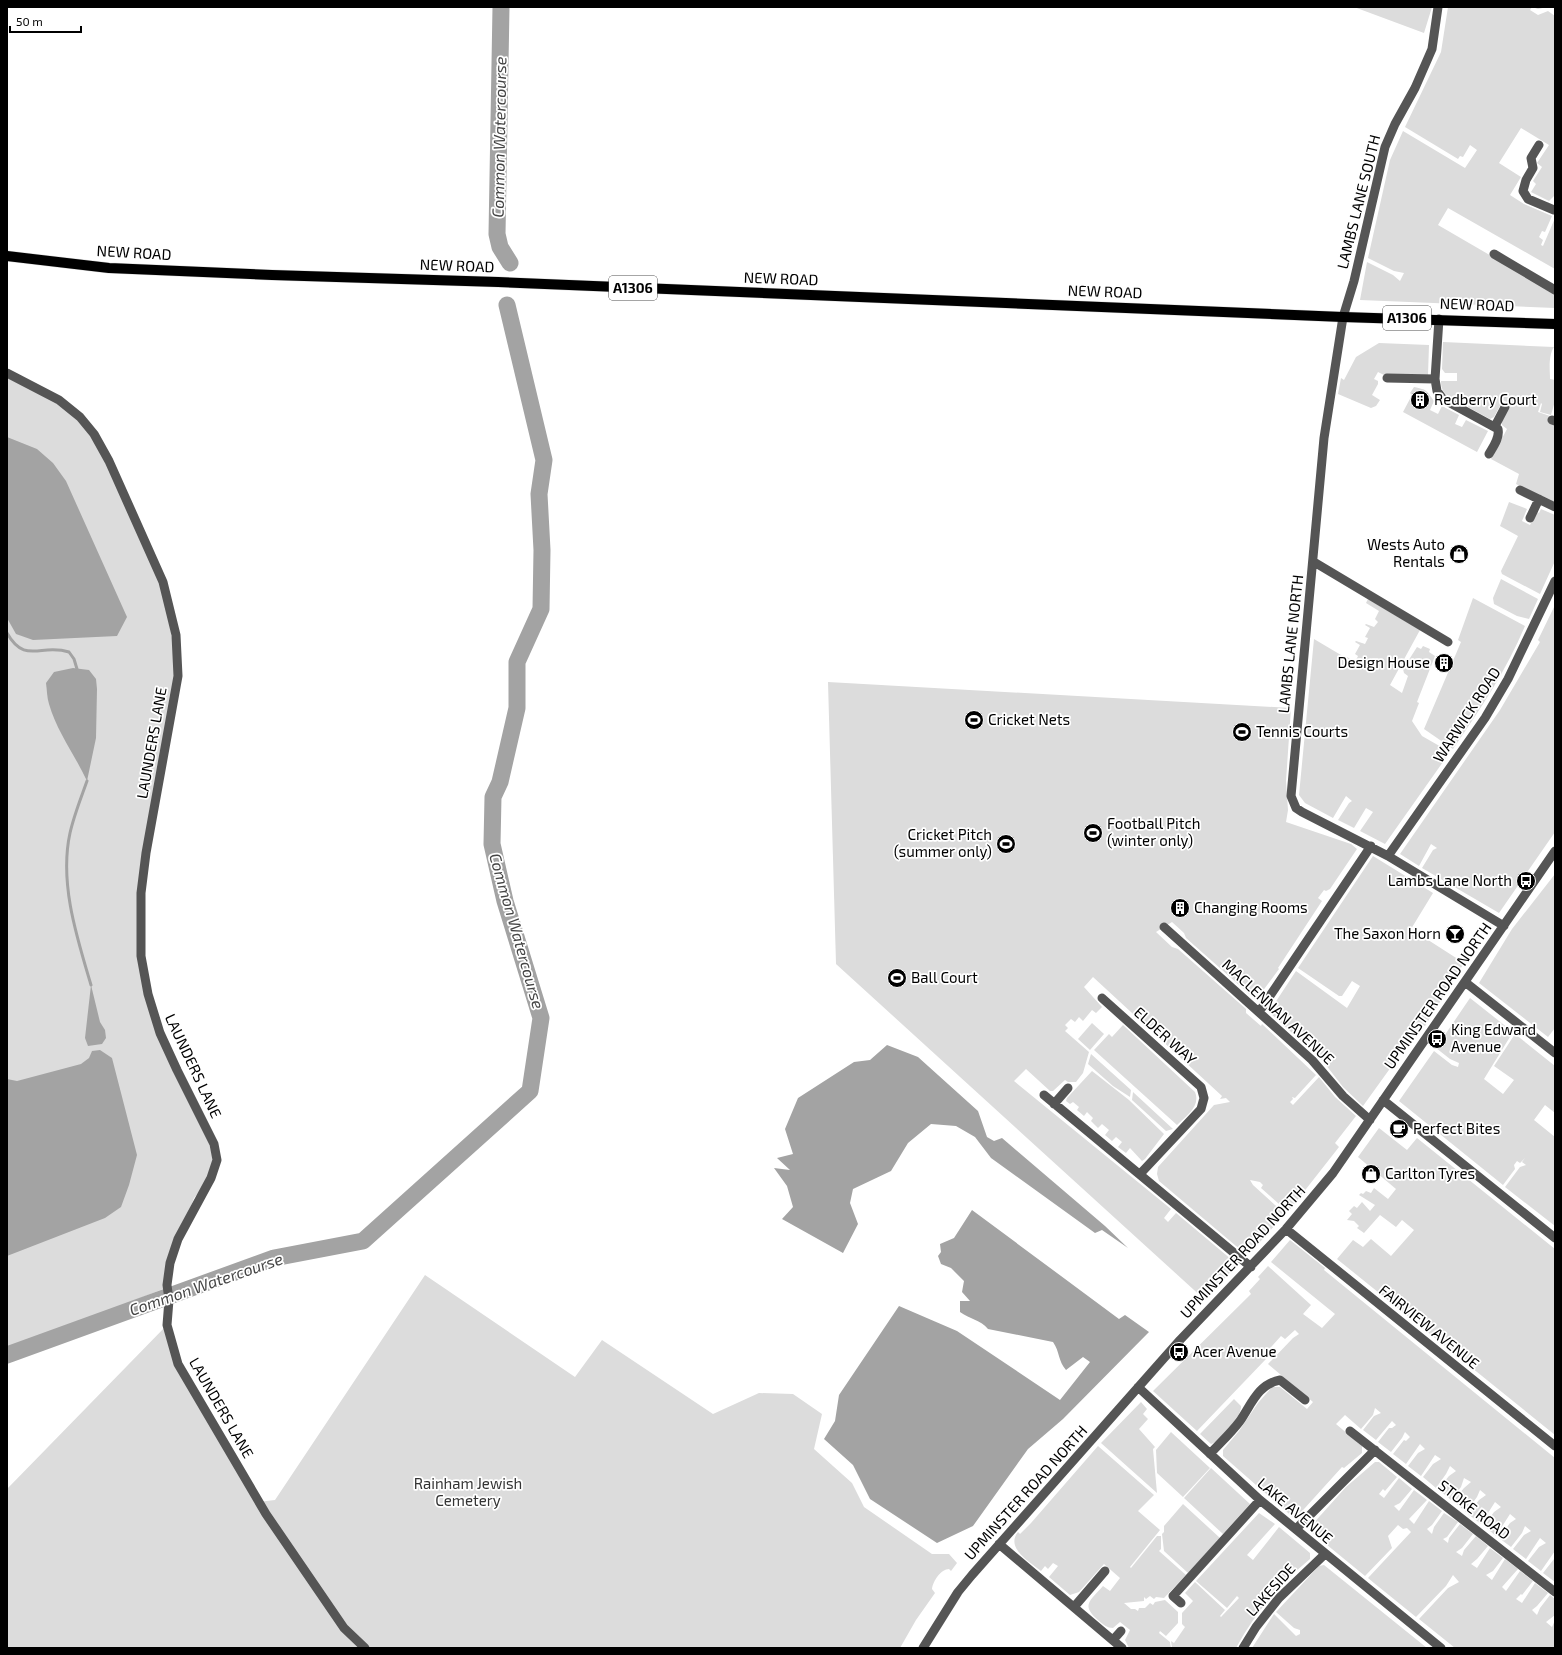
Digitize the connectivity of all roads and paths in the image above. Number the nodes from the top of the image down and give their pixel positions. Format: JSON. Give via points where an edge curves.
{"nodes":[{"id":1,"x":1438,"y":7,"type":"edge"},
{"id":2,"x":1539,"y":146,"type":"dead end"},
{"id":3,"x":1555,"y":210,"type":"edge"},
{"id":4,"x":1494,"y":254,"type":"dead end"},
{"id":5,"x":7,"y":256,"type":"edge"},
{"id":6,"x":1555,"y":290,"type":"edge"},
{"id":7,"x":1343,"y":317,"type":"junction"},
{"id":8,"x":1439,"y":319,"type":"junction"},
{"id":9,"x":1555,"y":324,"type":"edge"},
{"id":10,"x":7,"y":373,"type":"edge"},
{"id":11,"x":1387,"y":378,"type":"dead end"},
{"id":12,"x":1435,"y":379,"type":"junction"},
{"id":13,"x":1505,"y":407,"type":"dead end"},
{"id":14,"x":1495,"y":426,"type":"junction"},
{"id":15,"x":1489,"y":454,"type":"dead end"},
{"id":16,"x":1520,"y":490,"type":"dead end"},
{"id":17,"x":1539,"y":499,"type":"junction"},
{"id":18,"x":1555,"y":507,"type":"edge"},
{"id":19,"x":1530,"y":518,"type":"dead end"},
{"id":20,"x":1314,"y":562,"type":"junction"},
{"id":21,"x":1555,"y":581,"type":"edge"},
{"id":22,"x":1448,"y":642,"type":"dead end"},
{"id":23,"x":1370,"y":846,"type":"junction"},
{"id":24,"x":1555,"y":851,"type":"edge"},
{"id":25,"x":1388,"y":856,"type":"junction"},
{"id":26,"x":1504,"y":926,"type":"junction"},
{"id":27,"x":1164,"y":927,"type":"dead end"},
{"id":28,"x":1465,"y":982,"type":"junction"},
{"id":29,"x":1102,"y":998,"type":"dead end"},
{"id":30,"x":1259,"y":1012,"type":"junction"},
{"id":31,"x":1555,"y":1053,"type":"edge"},
{"id":32,"x":1068,"y":1088,"type":"dead end"},
{"id":33,"x":1044,"y":1095,"type":"dead end"},
{"id":34,"x":1384,"y":1100,"type":"junction"},
{"id":35,"x":1054,"y":1104,"type":"junction"},
{"id":36,"x":1370,"y":1120,"type":"junction"},
{"id":37,"x":1140,"y":1174,"type":"junction"},
{"id":38,"x":1286,"y":1229,"type":"junction"},
{"id":39,"x":1555,"y":1238,"type":"edge"},
{"id":40,"x":1251,"y":1267,"type":"junction"},
{"id":41,"x":1138,"y":1387,"type":"junction"},
{"id":42,"x":1305,"y":1400,"type":"dead end"},
{"id":43,"x":1350,"y":1431,"type":"dead end"},
{"id":44,"x":1555,"y":1446,"type":"edge"},
{"id":45,"x":1375,"y":1450,"type":"junction"},
{"id":46,"x":1210,"y":1454,"type":"junction"},
{"id":47,"x":1260,"y":1500,"type":"junction"},
{"id":48,"x":1296,"y":1529,"type":"junction"},
{"id":49,"x":999,"y":1544,"type":"junction"},
{"id":50,"x":1325,"y":1554,"type":"junction"},
{"id":51,"x":1104,"y":1571,"type":"dead end"},
{"id":52,"x":1555,"y":1592,"type":"edge"},
{"id":53,"x":1181,"y":1603,"type":"dead end"},
{"id":54,"x":1074,"y":1607,"type":"junction"},
{"id":55,"x":1121,"y":1631,"type":"dead end"},
{"id":56,"x":1113,"y":1640,"type":"junction"},
{"id":57,"x":366,"y":1648,"type":"edge"},
{"id":58,"x":923,"y":1648,"type":"edge"},
{"id":59,"x":1122,"y":1648,"type":"edge"},
{"id":60,"x":1243,"y":1648,"type":"edge"},
{"id":61,"x":1441,"y":1648,"type":"edge"}],
"edges":[{"from":1,"to":7,"type":"street","name":"LAMBS LANE SOUTH","via":[[1432,49],[1385,146]]},
{"from":2,"to":3,"type":"street","via":[[1531,158],[1533,168],[1523,191],[1524,195]]},
{"from":4,"to":6,"type":"street"},
{"from":5,"to":7,"type":"main road","name":"NEW ROAD","number":"A1306","via":[[109,268]]},
{"from":7,"to":8,"type":"main road","name":"NEW ROAD","number":"A1306"},
{"from":7,"to":20,"type":"street","name":"LAMBS LANE NORTH","via":[[1324,438]]},
{"from":8,"to":9,"type":"main road","name":"NEW ROAD","number":"A1306"},
{"from":8,"to":12,"type":"street"},
{"from":10,"to":57,"type":"street","name":"LAUNDERS LANE","via":[[59,400],[80,417],[94,434],[109,461],[163,582],[176,635],[178,676],[141,893],[141,956],[148,994],[160,1033],[214,1144],[217,1160],[211,1178],[178,1239],[170,1263],[167,1325],[178,1364],[282,1538],[344,1628]]},
{"from":11,"to":12,"type":"street"},
{"from":12,"to":14,"type":"street","via":[[1437,391],[1443,399]]},
{"from":13,"to":14,"type":"street"},
{"from":14,"to":15,"type":"street","via":[[1499,434]]},
{"from":16,"to":17,"type":"street"},
{"from":17,"to":18,"type":"street"},
{"from":17,"to":19,"type":"street"},
{"from":20,"to":22,"type":"street"},
{"from":20,"to":23,"type":"street","name":"LAMBS LANE NORTH","via":[[1291,796],[1296,808],[1302,812]]},
{"from":21,"to":25,"type":"street","name":"WARWICK ROAD","via":[[1493,705]]},
{"from":23,"to":25,"type":"street","name":"LAMBS LANE NORTH"},
{"from":23,"to":30,"type":"street"},
{"from":24,"to":26,"type":"street","name":"UPMINSTER ROAD NORTH"},
{"from":25,"to":26,"type":"street","name":"LAMBS LANE NORTH"},
{"from":26,"to":28,"type":"street","name":"UPMINSTER ROAD NORTH"},
{"from":27,"to":30,"type":"street","name":"MACLENNAN AVENUE"},
{"from":28,"to":31,"type":"street"},
{"from":28,"to":34,"type":"street","name":"UPMINSTER ROAD NORTH"},
{"from":29,"to":37,"type":"street","name":"ELDER WAY","via":[[1201,1087],[1204,1098],[1201,1109]]},
{"from":30,"to":36,"type":"street","name":"MACLENNAN AVENUE","via":[[1312,1060],[1343,1096]]},
{"from":32,"to":35,"type":"street"},
{"from":33,"to":35,"type":"street"},
{"from":34,"to":36,"type":"street","name":"UPMINSTER ROAD NORTH"},
{"from":34,"to":39,"type":"street"},
{"from":35,"to":37,"type":"street"},
{"from":36,"to":38,"type":"street","name":"UPMINSTER ROAD NORTH","via":[[1333,1173]]},
{"from":37,"to":40,"type":"street"},
{"from":38,"to":40,"type":"street","name":"UPMINSTER ROAD NORTH"},
{"from":38,"to":44,"type":"street","name":"FAIRVIEW AVENUE"},
{"from":40,"to":41,"type":"street","name":"UPMINSTER ROAD NORTH"},
{"from":41,"to":46,"type":"street","name":"LAKE AVENUE"},
{"from":41,"to":49,"type":"street","name":"UPMINSTER ROAD NORTH"},
{"from":42,"to":46,"type":"street","via":[[1280,1380],[1271,1381],[1259,1391],[1239,1422]]},
{"from":43,"to":45,"type":"street","name":"STOKE ROAD"},
{"from":45,"to":48,"type":"street"},
{"from":45,"to":52,"type":"street","name":"STOKE ROAD"},
{"from":46,"to":47,"type":"street","name":"LAKE AVENUE"},
{"from":47,"to":48,"type":"street","name":"LAKE AVENUE"},
{"from":47,"to":53,"type":"street","via":[[1173,1596]]},
{"from":48,"to":50,"type":"street","name":"LAKE AVENUE"},
{"from":49,"to":54,"type":"street"},
{"from":49,"to":58,"type":"street","name":"UPMINSTER ROAD NORTH","via":[[958,1592]]},
{"from":50,"to":60,"type":"street","name":"LAKESIDE","via":[[1279,1598]]},
{"from":50,"to":61,"type":"street","name":"LAKE AVENUE"},
{"from":51,"to":54,"type":"street"},
{"from":54,"to":56,"type":"street"},
{"from":55,"to":56,"type":"street"},
{"from":56,"to":59,"type":"street"}]}
